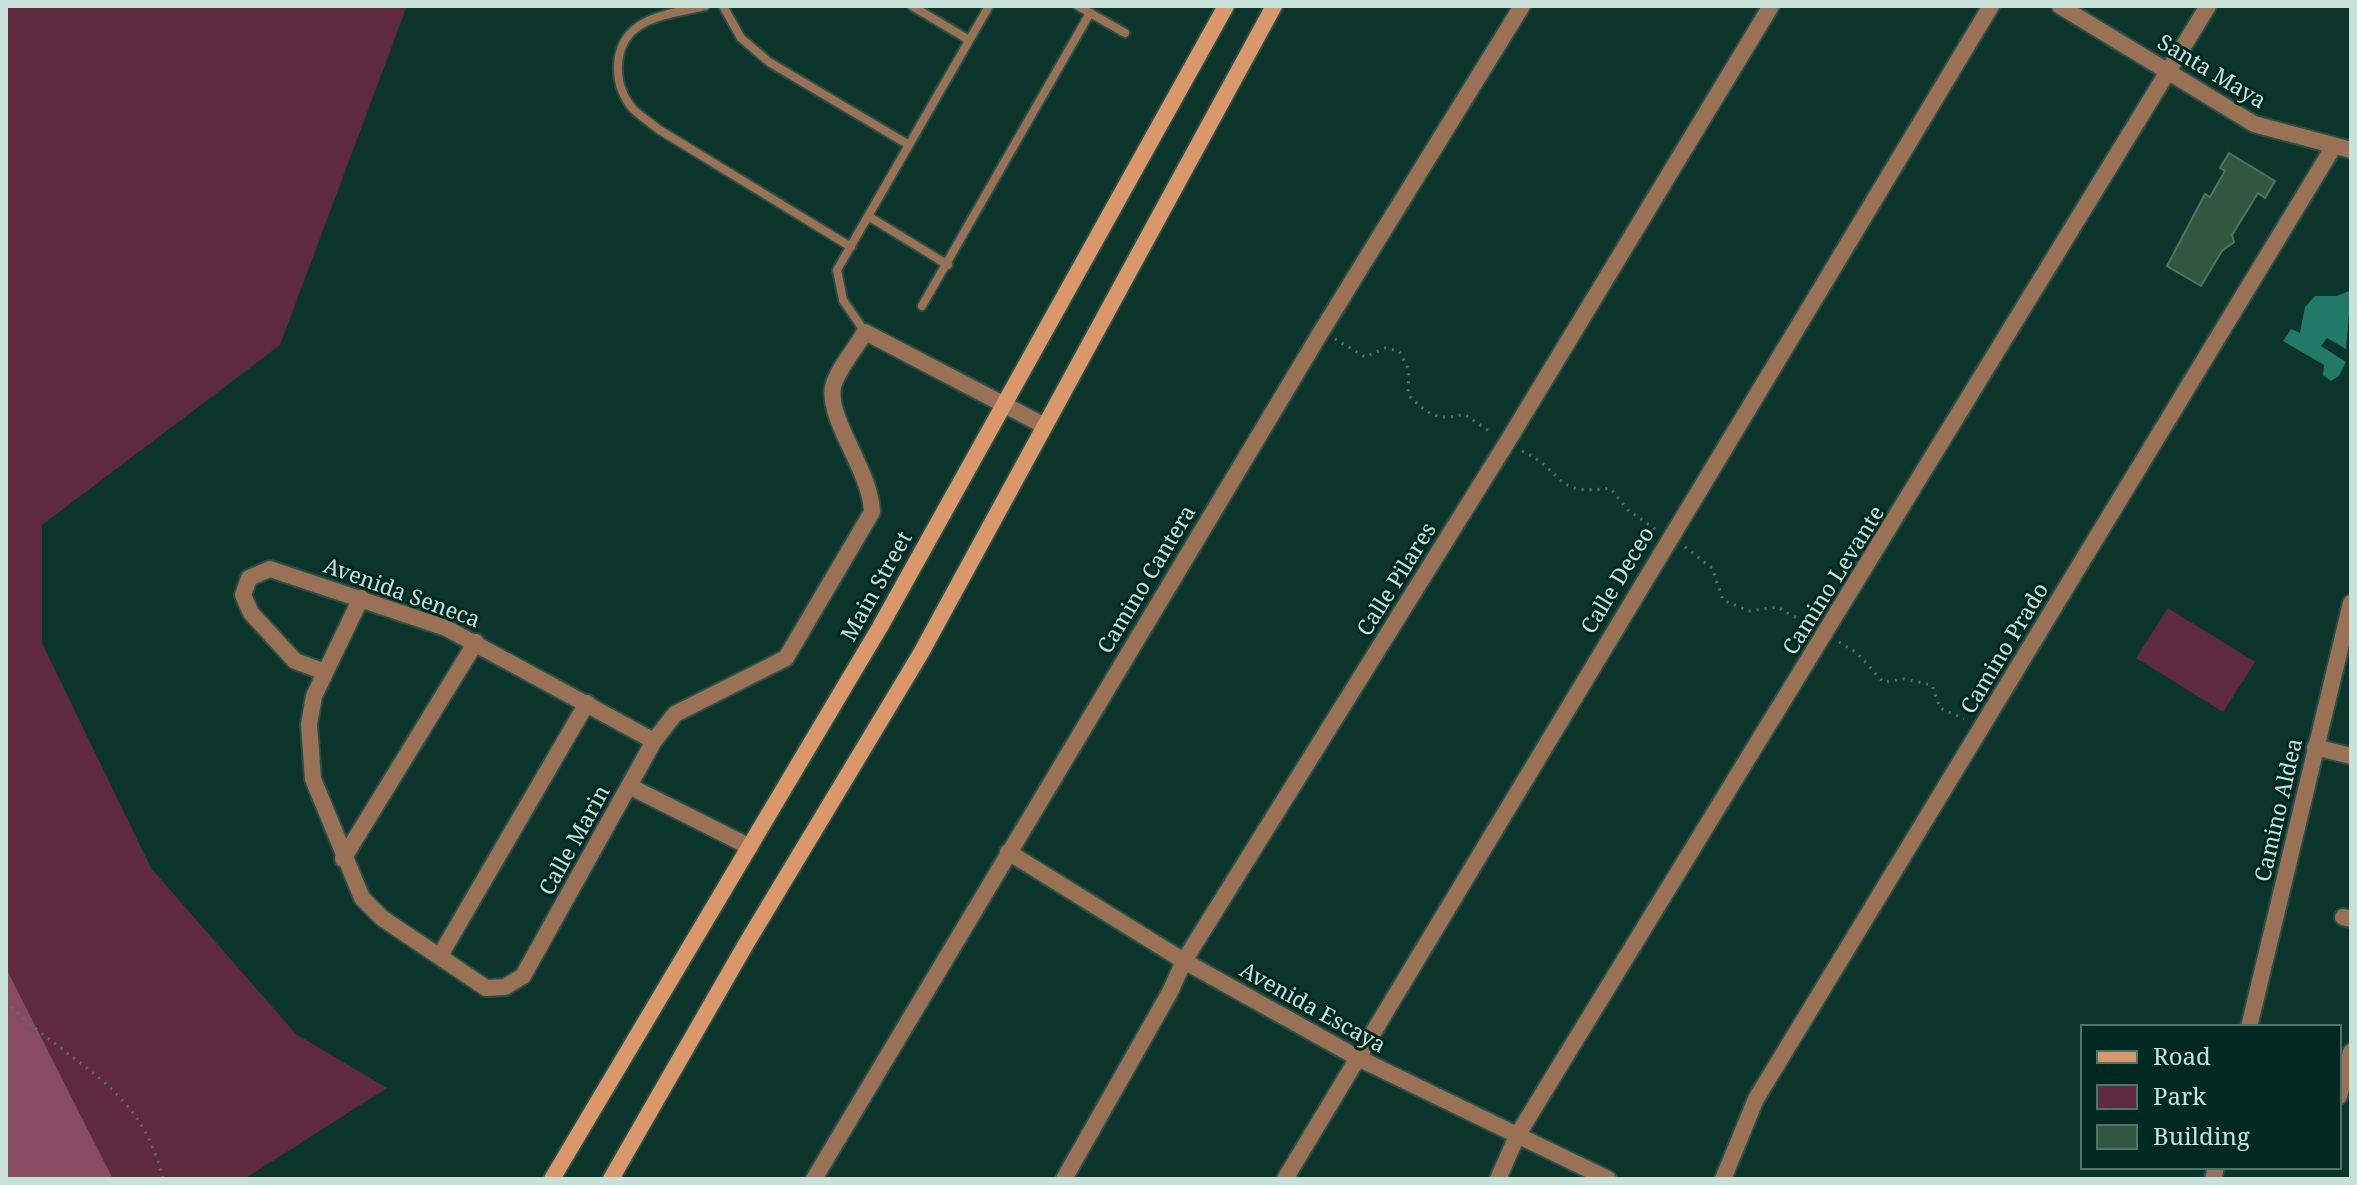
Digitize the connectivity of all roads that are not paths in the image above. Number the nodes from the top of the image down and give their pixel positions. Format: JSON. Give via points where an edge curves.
{"nodes":[{"id":1,"x":705,"y":6,"type":"edge"},
{"id":2,"x":723,"y":6,"type":"edge"},
{"id":3,"x":912,"y":6,"type":"edge"},
{"id":4,"x":989,"y":6,"type":"edge"},
{"id":5,"x":1078,"y":6,"type":"edge"},
{"id":6,"x":1226,"y":6,"type":"edge"},
{"id":7,"x":1274,"y":6,"type":"edge"},
{"id":8,"x":1522,"y":6,"type":"edge"},
{"id":9,"x":1771,"y":6,"type":"edge"},
{"id":10,"x":1991,"y":6,"type":"edge"},
{"id":11,"x":2060,"y":6,"type":"edge"},
{"id":12,"x":2208,"y":6,"type":"edge"},
{"id":13,"x":1090,"y":13,"type":"junction"},
{"id":14,"x":1125,"y":33,"type":"dead end"},
{"id":15,"x":969,"y":40,"type":"junction"},
{"id":16,"x":2170,"y":71,"type":"junction"},
{"id":17,"x":909,"y":145,"type":"junction"},
{"id":18,"x":2334,"y":146,"type":"junction"},
{"id":19,"x":2351,"y":150,"type":"edge"},
{"id":20,"x":868,"y":216,"type":"junction"},
{"id":21,"x":851,"y":247,"type":"junction"},
{"id":22,"x":948,"y":265,"type":"junction"},
{"id":23,"x":922,"y":306,"type":"dead end"},
{"id":24,"x":865,"y":332,"type":"junction"},
{"id":25,"x":1003,"y":402,"type":"junction"},
{"id":26,"x":1043,"y":425,"type":"junction"},
{"id":27,"x":361,"y":598,"type":"junction"},
{"id":28,"x":2351,"y":603,"type":"edge"},
{"id":29,"x":2348,"y":624,"type":"edge"},
{"id":30,"x":476,"y":642,"type":"junction"},
{"id":31,"x":325,"y":672,"type":"junction"},
{"id":32,"x":587,"y":703,"type":"junction"},
{"id":33,"x":654,"y":741,"type":"junction"},
{"id":34,"x":2315,"y":747,"type":"junction"},
{"id":35,"x":2351,"y":756,"type":"edge"},
{"id":36,"x":629,"y":786,"type":"junction"},
{"id":37,"x":750,"y":847,"type":"junction"},
{"id":38,"x":1008,"y":852,"type":"junction"},
{"id":39,"x":343,"y":859,"type":"junction"},
{"id":40,"x":441,"y":954,"type":"junction"},
{"id":41,"x":1184,"y":961,"type":"junction"},
{"id":42,"x":2249,"y":1025,"type":"edge"},
{"id":43,"x":2351,"y":1052,"type":"edge"},
{"id":44,"x":1358,"y":1058,"type":"junction"},
{"id":45,"x":2341,"y":1089,"type":"edge"},
{"id":46,"x":1517,"y":1136,"type":"junction"},
{"id":47,"x":552,"y":1179,"type":"edge"},
{"id":48,"x":611,"y":1179,"type":"edge"},
{"id":49,"x":814,"y":1179,"type":"edge"},
{"id":50,"x":1064,"y":1179,"type":"edge"},
{"id":51,"x":1285,"y":1179,"type":"edge"},
{"id":52,"x":1498,"y":1179,"type":"edge"},
{"id":53,"x":1608,"y":1179,"type":"edge"},
{"id":54,"x":1723,"y":1179,"type":"edge"}],
"edges":[{"from":1,"to":21,"type":"lane","via":[[642,23],[625,37],[617,56],[621,87],[633,109]]},
{"from":2,"to":17,"type":"lane","via":[[741,38],[769,62]]},
{"from":3,"to":15,"type":"lane"},
{"from":4,"to":15,"type":"lane"},
{"from":5,"to":13,"type":"lane"},
{"from":6,"to":25,"type":"main road","name":"Main Street"},
{"from":7,"to":26,"type":"main road"},
{"from":8,"to":38,"type":"street","name":"Camino Cantera"},
{"from":9,"to":41,"type":"street","name":"Calle Pilares"},
{"from":10,"to":44,"type":"street","name":"Calle Deceo"},
{"from":11,"to":16,"type":"street","name":"Santa Maya"},
{"from":12,"to":16,"type":"street","name":"Camino Levante"},
{"from":13,"to":14,"type":"lane"},
{"from":13,"to":22,"type":"lane"},
{"from":15,"to":17,"type":"lane"},
{"from":16,"to":18,"type":"street","name":"Santa Maya","via":[[2254,124]]},
{"from":16,"to":46,"type":"street","name":"Camino Levante"},
{"from":17,"to":20,"type":"lane"},
{"from":18,"to":19,"type":"street","name":"Santa Maya"},
{"from":18,"to":54,"type":"street","name":"Camino Prado","via":[[1756,1099]]},
{"from":20,"to":21,"type":"lane"},
{"from":20,"to":22,"type":"lane"},
{"from":21,"to":24,"type":"lane","via":[[837,270],[843,300]]},
{"from":22,"to":23,"type":"lane"},
{"from":24,"to":25,"type":"street"},
{"from":24,"to":33,"type":"street","name":"Calle Marin","via":[[833,387],[836,411],[871,491],[872,512],[786,658],[675,714]]},
{"from":25,"to":26,"type":"street"},
{"from":25,"to":37,"type":"main road","name":"Main Street","via":[[880,627]]},
{"from":26,"to":48,"type":"main road","via":[[921,653]]},
{"from":27,"to":30,"type":"street","name":"Avenida Seneca"},
{"from":27,"to":31,"type":"street","name":"Calle Marin"},
{"from":27,"to":31,"type":"street","name":"Avenida Seneca","via":[[270,569],[249,578],[243,595],[251,613],[295,661]]},
{"from":28,"to":29,"type":"street","name":"Camino Aldea"},
{"from":29,"to":34,"type":"street","name":"Camino Aldea"},
{"from":30,"to":32,"type":"street","name":"Avenida Seneca"},
{"from":30,"to":39,"type":"street"},
{"from":31,"to":39,"type":"street","name":"Calle Marin","via":[[309,724],[313,779]]},
{"from":32,"to":33,"type":"street","name":"Avenida Seneca"},
{"from":32,"to":40,"type":"street"},
{"from":33,"to":36,"type":"street","name":"Calle Marin"},
{"from":34,"to":35,"type":"street"},
{"from":34,"to":42,"type":"street","name":"Camino Aldea"},
{"from":36,"to":37,"type":"street"},
{"from":36,"to":40,"type":"street","name":"Calle Marin","via":[[523,976],[505,987],[486,988]]},
{"from":37,"to":47,"type":"main road","name":"Main Street"},
{"from":38,"to":41,"type":"street","name":"Avenida Escaya"},
{"from":38,"to":49,"type":"street","name":"Camino Cantera"},
{"from":39,"to":40,"type":"street","name":"Calle Marin","via":[[372,908]]},
{"from":41,"to":44,"type":"street","name":"Avenida Escaya"},
{"from":41,"to":50,"type":"street","name":"Calle Pilares"},
{"from":43,"to":45,"type":"street"},
{"from":44,"to":46,"type":"street","name":"Avenida Escaya"},
{"from":44,"to":51,"type":"street","name":"Calle Deceo"},
{"from":46,"to":52,"type":"street","name":"Camino Levante"},
{"from":46,"to":53,"type":"street","name":"Avenida Escaya"}]}
